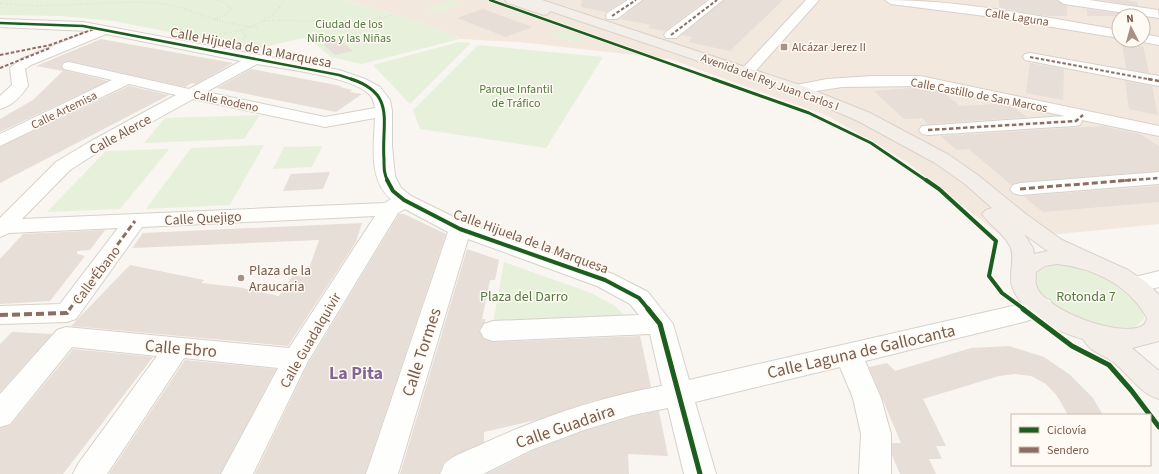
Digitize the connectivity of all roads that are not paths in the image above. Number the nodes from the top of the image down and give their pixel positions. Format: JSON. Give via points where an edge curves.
{"nodes":[{"id":1,"x":511,"y":0,"type":"edge"},
{"id":2,"x":530,"y":0,"type":"edge"},
{"id":3,"x":636,"y":0,"type":"edge"},
{"id":4,"x":717,"y":0,"type":"edge"},
{"id":5,"x":813,"y":0,"type":"edge"},
{"id":6,"x":891,"y":0,"type":"edge"},
{"id":7,"x":1064,"y":0,"type":"edge"},
{"id":8,"x":1155,"y":0,"type":"edge"},
{"id":9,"x":612,"y":16,"type":"dead end"},
{"id":10,"x":1159,"y":16,"type":"edge"},
{"id":11,"x":0,"y":23,"type":"edge"},
{"id":12,"x":105,"y":30,"type":"junction"},
{"id":13,"x":1111,"y":33,"type":"edge"},
{"id":14,"x":671,"y":35,"type":"dead end"},
{"id":15,"x":1030,"y":57,"type":"dead end"},
{"id":16,"x":255,"y":59,"type":"junction"},
{"id":17,"x":70,"y":66,"type":"dead end"},
{"id":18,"x":747,"y":72,"type":"junction"},
{"id":19,"x":127,"y":79,"type":"junction"},
{"id":20,"x":1159,"y":81,"type":"edge"},
{"id":21,"x":797,"y":89,"type":"junction"},
{"id":22,"x":192,"y":94,"type":"junction"},
{"id":23,"x":0,"y":104,"type":"edge"},
{"id":24,"x":384,"y":111,"type":"junction"},
{"id":25,"x":1083,"y":115,"type":"junction"},
{"id":26,"x":928,"y":130,"type":"dead end"},
{"id":27,"x":1159,"y":131,"type":"edge"},
{"id":28,"x":0,"y":141,"type":"edge"},
{"id":29,"x":1159,"y":178,"type":"edge"},
{"id":30,"x":1020,"y":189,"type":"dead end"},
{"id":31,"x":397,"y":205,"type":"junction"},
{"id":32,"x":135,"y":221,"type":"junction"},
{"id":33,"x":1,"y":228,"type":"edge"},
{"id":34,"x":460,"y":229,"type":"junction"},
{"id":35,"x":1094,"y":264,"type":"junction"},
{"id":36,"x":1024,"y":269,"type":"junction"},
{"id":37,"x":1159,"y":279,"type":"edge"},
{"id":38,"x":1135,"y":285,"type":"junction"},
{"id":39,"x":1041,"y":306,"type":"junction"},
{"id":40,"x":0,"y":315,"type":"edge"},
{"id":41,"x":660,"y":324,"type":"junction"},
{"id":42,"x":1068,"y":324,"type":"junction"},
{"id":43,"x":1159,"y":325,"type":"edge"},
{"id":44,"x":493,"y":331,"type":"dead end"},
{"id":45,"x":178,"y":347,"type":"junction"},
{"id":46,"x":849,"y":354,"type":"junction"},
{"id":47,"x":296,"y":359,"type":"junction"},
{"id":48,"x":1159,"y":388,"type":"edge"},
{"id":49,"x":680,"y":394,"type":"junction"},
{"id":50,"x":0,"y":415,"type":"edge"},
{"id":51,"x":89,"y":474,"type":"edge"},
{"id":52,"x":237,"y":474,"type":"edge"},
{"id":53,"x":382,"y":474,"type":"edge"},
{"id":54,"x":456,"y":474,"type":"edge"},
{"id":55,"x":700,"y":474,"type":"edge"},
{"id":56,"x":875,"y":474,"type":"edge"}],
"edges":[{"from":1,"to":36,"type":"main road","name":"Avenida del Rey Juan Carlos I","via":[[806,101],[902,148],[938,171],[1010,229],[1022,248]]},
{"from":2,"to":18,"type":"main road","name":"Avenida del Rey Juan Carlos I"},
{"from":3,"to":9,"type":"street"},
{"from":4,"to":14,"type":"street"},
{"from":5,"to":18,"type":"street"},
{"from":6,"to":13,"type":"street","name":"Calle Laguna"},
{"from":7,"to":10,"type":"street"},
{"from":8,"to":10,"type":"street"},
{"from":11,"to":12,"type":"street","name":"Calle Hijuela de la Marquesa","via":[[56,24]]},
{"from":12,"to":16,"type":"street","name":"Calle Hijuela de la Marquesa"},
{"from":12,"to":23,"type":"street","via":[[17,68],[20,86]]},
{"from":15,"to":20,"type":"street"},
{"from":16,"to":22,"type":"street","name":"Calle Alerce"},
{"from":16,"to":24,"type":"street","name":"Calle Hijuela de la Marquesa","via":[[360,82],[374,90],[382,100]]},
{"from":17,"to":19,"type":"street","name":"Calle Rodeno"},
{"from":18,"to":21,"type":"main road","name":"Avenida del Rey Juan Carlos I"},
{"from":19,"to":22,"type":"street","name":"Calle Rodeno"},
{"from":19,"to":28,"type":"street","name":"Calle Artemisa"},
{"from":21,"to":25,"type":"street","name":"Calle Castillo de San Marcos","via":[[819,84],[920,81]]},
{"from":21,"to":35,"type":"main road","name":"Avenida del Rey Juan Carlos I","via":[[864,117],[942,159],[1054,245]]},
{"from":22,"to":24,"type":"street","name":"Calle Rodeno","via":[[325,122]]},
{"from":22,"to":33,"type":"street","name":"Calle Alerce","via":[[63,166]]},
{"from":24,"to":31,"type":"street","name":"Calle Hijuela de la Marquesa","via":[[385,176]]},
{"from":25,"to":26,"type":"street","via":[[1076,121]]},
{"from":25,"to":27,"type":"street","name":"Calle Castillo de San Marcos"},
{"from":29,"to":30,"type":"street"},
{"from":31,"to":32,"type":"street","name":"Calle Quejigo"},
{"from":31,"to":34,"type":"street","name":"Calle Hijuela de la Marquesa"},
{"from":31,"to":47,"type":"street","name":"Calle Guadalquivir"},
{"from":32,"to":33,"type":"street","name":"Calle Quejigo"},
{"from":32,"to":40,"type":"street","name":"Calle Ébano","via":[[67,313]]},
{"from":34,"to":41,"type":"street","name":"Calle Hijuela de la Marquesa","via":[[605,280],[638,298]]},
{"from":34,"to":53,"type":"street","name":"Calle Tormes"},
{"from":35,"to":36,"type":"main road","via":[[1069,259],[1043,258],[1031,262]]},
{"from":35,"to":38,"type":"main road","via":[[1118,274]]},
{"from":36,"to":39,"type":"main road","name":"Avenida del Rey Juan Carlos I","via":[[1023,283]]},
{"from":37,"to":38,"type":"street"},
{"from":38,"to":43,"type":"main road","via":[[1156,308]]},
{"from":39,"to":42,"type":"main road","name":"Avenida del Rey Juan Carlos I"},
{"from":39,"to":46,"type":"street","name":"Calle Laguna de Gallocanta","via":[[1027,312]]},
{"from":41,"to":44,"type":"street"},
{"from":41,"to":49,"type":"street","name":"Calle Hijuela de la Marquesa"},
{"from":42,"to":43,"type":"main road","via":[[1105,337],[1127,339],[1144,337]]},
{"from":42,"to":48,"type":"main road","via":[[1123,355]]},
{"from":45,"to":47,"type":"street","name":"Calle Ebro"},
{"from":45,"to":50,"type":"street","name":"Calle Ebro","via":[[66,337]]},
{"from":45,"to":51,"type":"street"},
{"from":46,"to":49,"type":"street","name":"Calle Laguna de Gallocanta"},
{"from":46,"to":56,"type":"street","via":[[867,398],[876,434]]},
{"from":47,"to":52,"type":"street","name":"Calle Guadalquivir"},
{"from":49,"to":54,"type":"street","name":"Calle Guadaira","via":[[633,403],[579,419],[520,441]]},
{"from":49,"to":55,"type":"street","name":"Calle Hijuela de la Marquesa"}]}
